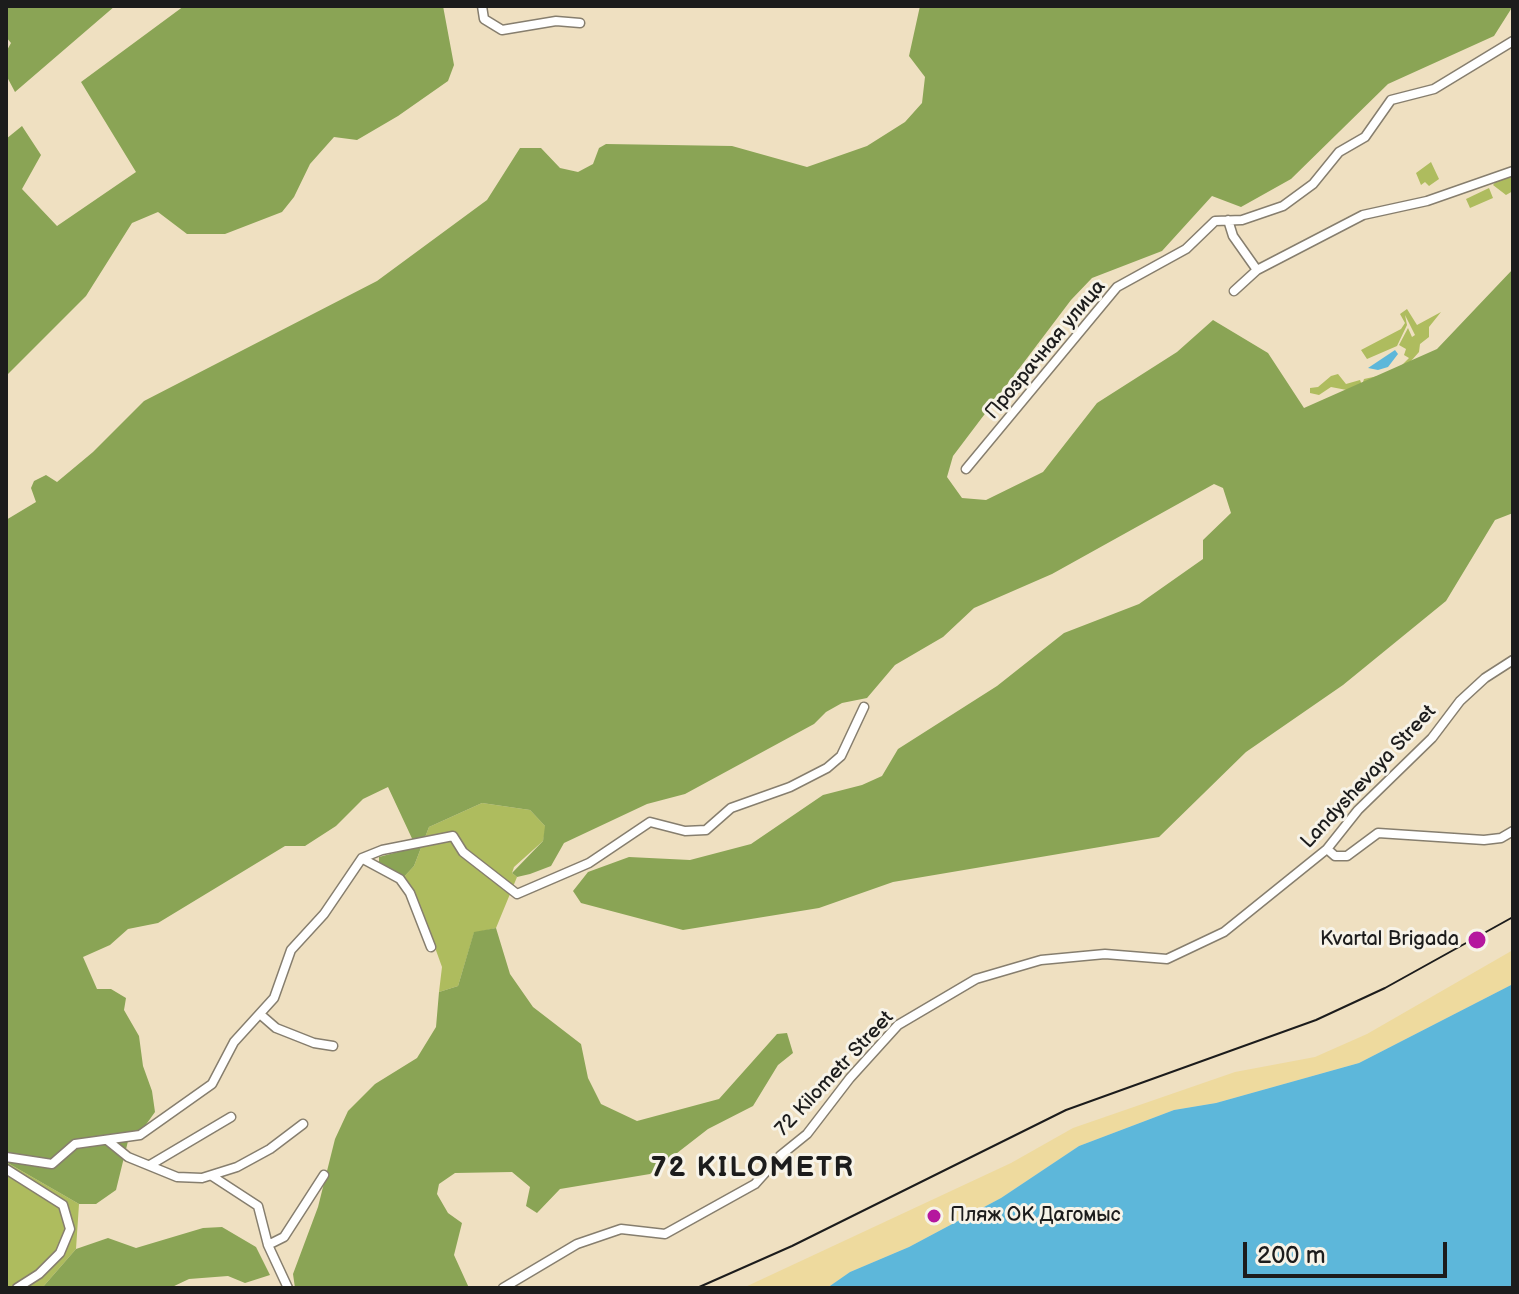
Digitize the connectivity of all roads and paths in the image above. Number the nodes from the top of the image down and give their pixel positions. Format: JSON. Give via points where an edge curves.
{"nodes":[{"id":1,"x":482,"y":6,"type":"edge"},
{"id":2,"x":580,"y":23,"type":"dead end"},
{"id":3,"x":1513,"y":41,"type":"edge"},
{"id":4,"x":1513,"y":171,"type":"edge"},
{"id":5,"x":1228,"y":220,"type":"junction"},
{"id":6,"x":1257,"y":270,"type":"junction"},
{"id":7,"x":1234,"y":291,"type":"dead end"},
{"id":8,"x":966,"y":469,"type":"dead end"},
{"id":9,"x":1513,"y":660,"type":"edge"},
{"id":10,"x":864,"y":707,"type":"dead end"},
{"id":11,"x":1513,"y":831,"type":"edge"},
{"id":12,"x":1327,"y":849,"type":"junction"},
{"id":13,"x":362,"y":858,"type":"junction"},
{"id":14,"x":431,"y":947,"type":"dead end"},
{"id":15,"x":940,"y":997,"type":"joint"},
{"id":16,"x":261,"y":1015,"type":"junction"},
{"id":17,"x":333,"y":1046,"type":"dead end"},
{"id":18,"x":231,"y":1117,"type":"dead end"},
{"id":19,"x":303,"y":1124,"type":"dead end"},
{"id":20,"x":107,"y":1140,"type":"junction"},
{"id":21,"x":6,"y":1157,"type":"edge"},
{"id":22,"x":150,"y":1165,"type":"junction"},
{"id":23,"x":6,"y":1169,"type":"edge"},
{"id":24,"x":324,"y":1175,"type":"dead end"},
{"id":25,"x":212,"y":1176,"type":"junction"},
{"id":26,"x":268,"y":1245,"type":"junction"},
{"id":27,"x":17,"y":1288,"type":"edge"},
{"id":28,"x":288,"y":1288,"type":"edge"},
{"id":29,"x":503,"y":1288,"type":"edge"}],
"edges":[{"from":1,"to":2,"type":"street","via":[[484,19],[502,30],[556,21]]},
{"from":3,"to":5,"type":"street","name":"Прозрачная улица","via":[[1434,89],[1391,100],[1365,137],[1339,152],[1293,200],[1261,215]]},
{"from":4,"to":6,"type":"street","via":[[1427,201],[1363,215]]},
{"from":5,"to":6,"type":"street"},
{"from":5,"to":8,"type":"street","name":"Прозрачная улица","via":[[1215,221],[1186,249],[1117,287]]},
{"from":6,"to":7,"type":"street"},
{"from":9,"to":12,"type":"street","name":"Landyshevaya Street","via":[[1460,701]]},
{"from":10,"to":13,"type":"street","via":[[841,756],[803,781],[731,808],[706,830],[650,822],[577,869],[517,894],[463,852],[453,836]]},
{"from":11,"to":12,"type":"street","via":[[1484,840],[1378,833],[1347,856]]},
{"from":12,"to":15,"type":"street","name":"Landyshevaya Street","via":[[1224,932],[1183,954],[1167,959],[1105,954],[1007,968]]},
{"from":13,"to":14,"type":"street","via":[[400,879]]},
{"from":13,"to":16,"type":"street","via":[[324,914],[291,950],[274,998]]},
{"from":15,"to":29,"type":"street","name":"72 Kilometr Street","via":[[898,1025],[807,1134],[755,1184],[665,1234],[621,1229],[577,1244]]},
{"from":16,"to":17,"type":"street","via":[[276,1028]]},
{"from":16,"to":20,"type":"street","via":[[234,1042],[219,1074],[201,1093],[140,1135]]},
{"from":18,"to":22,"type":"street"},
{"from":19,"to":25,"type":"street","via":[[270,1149]]},
{"from":20,"to":21,"type":"street","via":[[75,1144],[52,1164]]},
{"from":20,"to":22,"type":"street","via":[[128,1157]]},
{"from":22,"to":25,"type":"street","via":[[177,1177]]},
{"from":23,"to":27,"type":"street","via":[[63,1205],[70,1229],[60,1253]]},
{"from":24,"to":26,"type":"street","via":[[284,1237]]},
{"from":25,"to":26,"type":"street","via":[[258,1206]]},
{"from":26,"to":28,"type":"street"}]}
